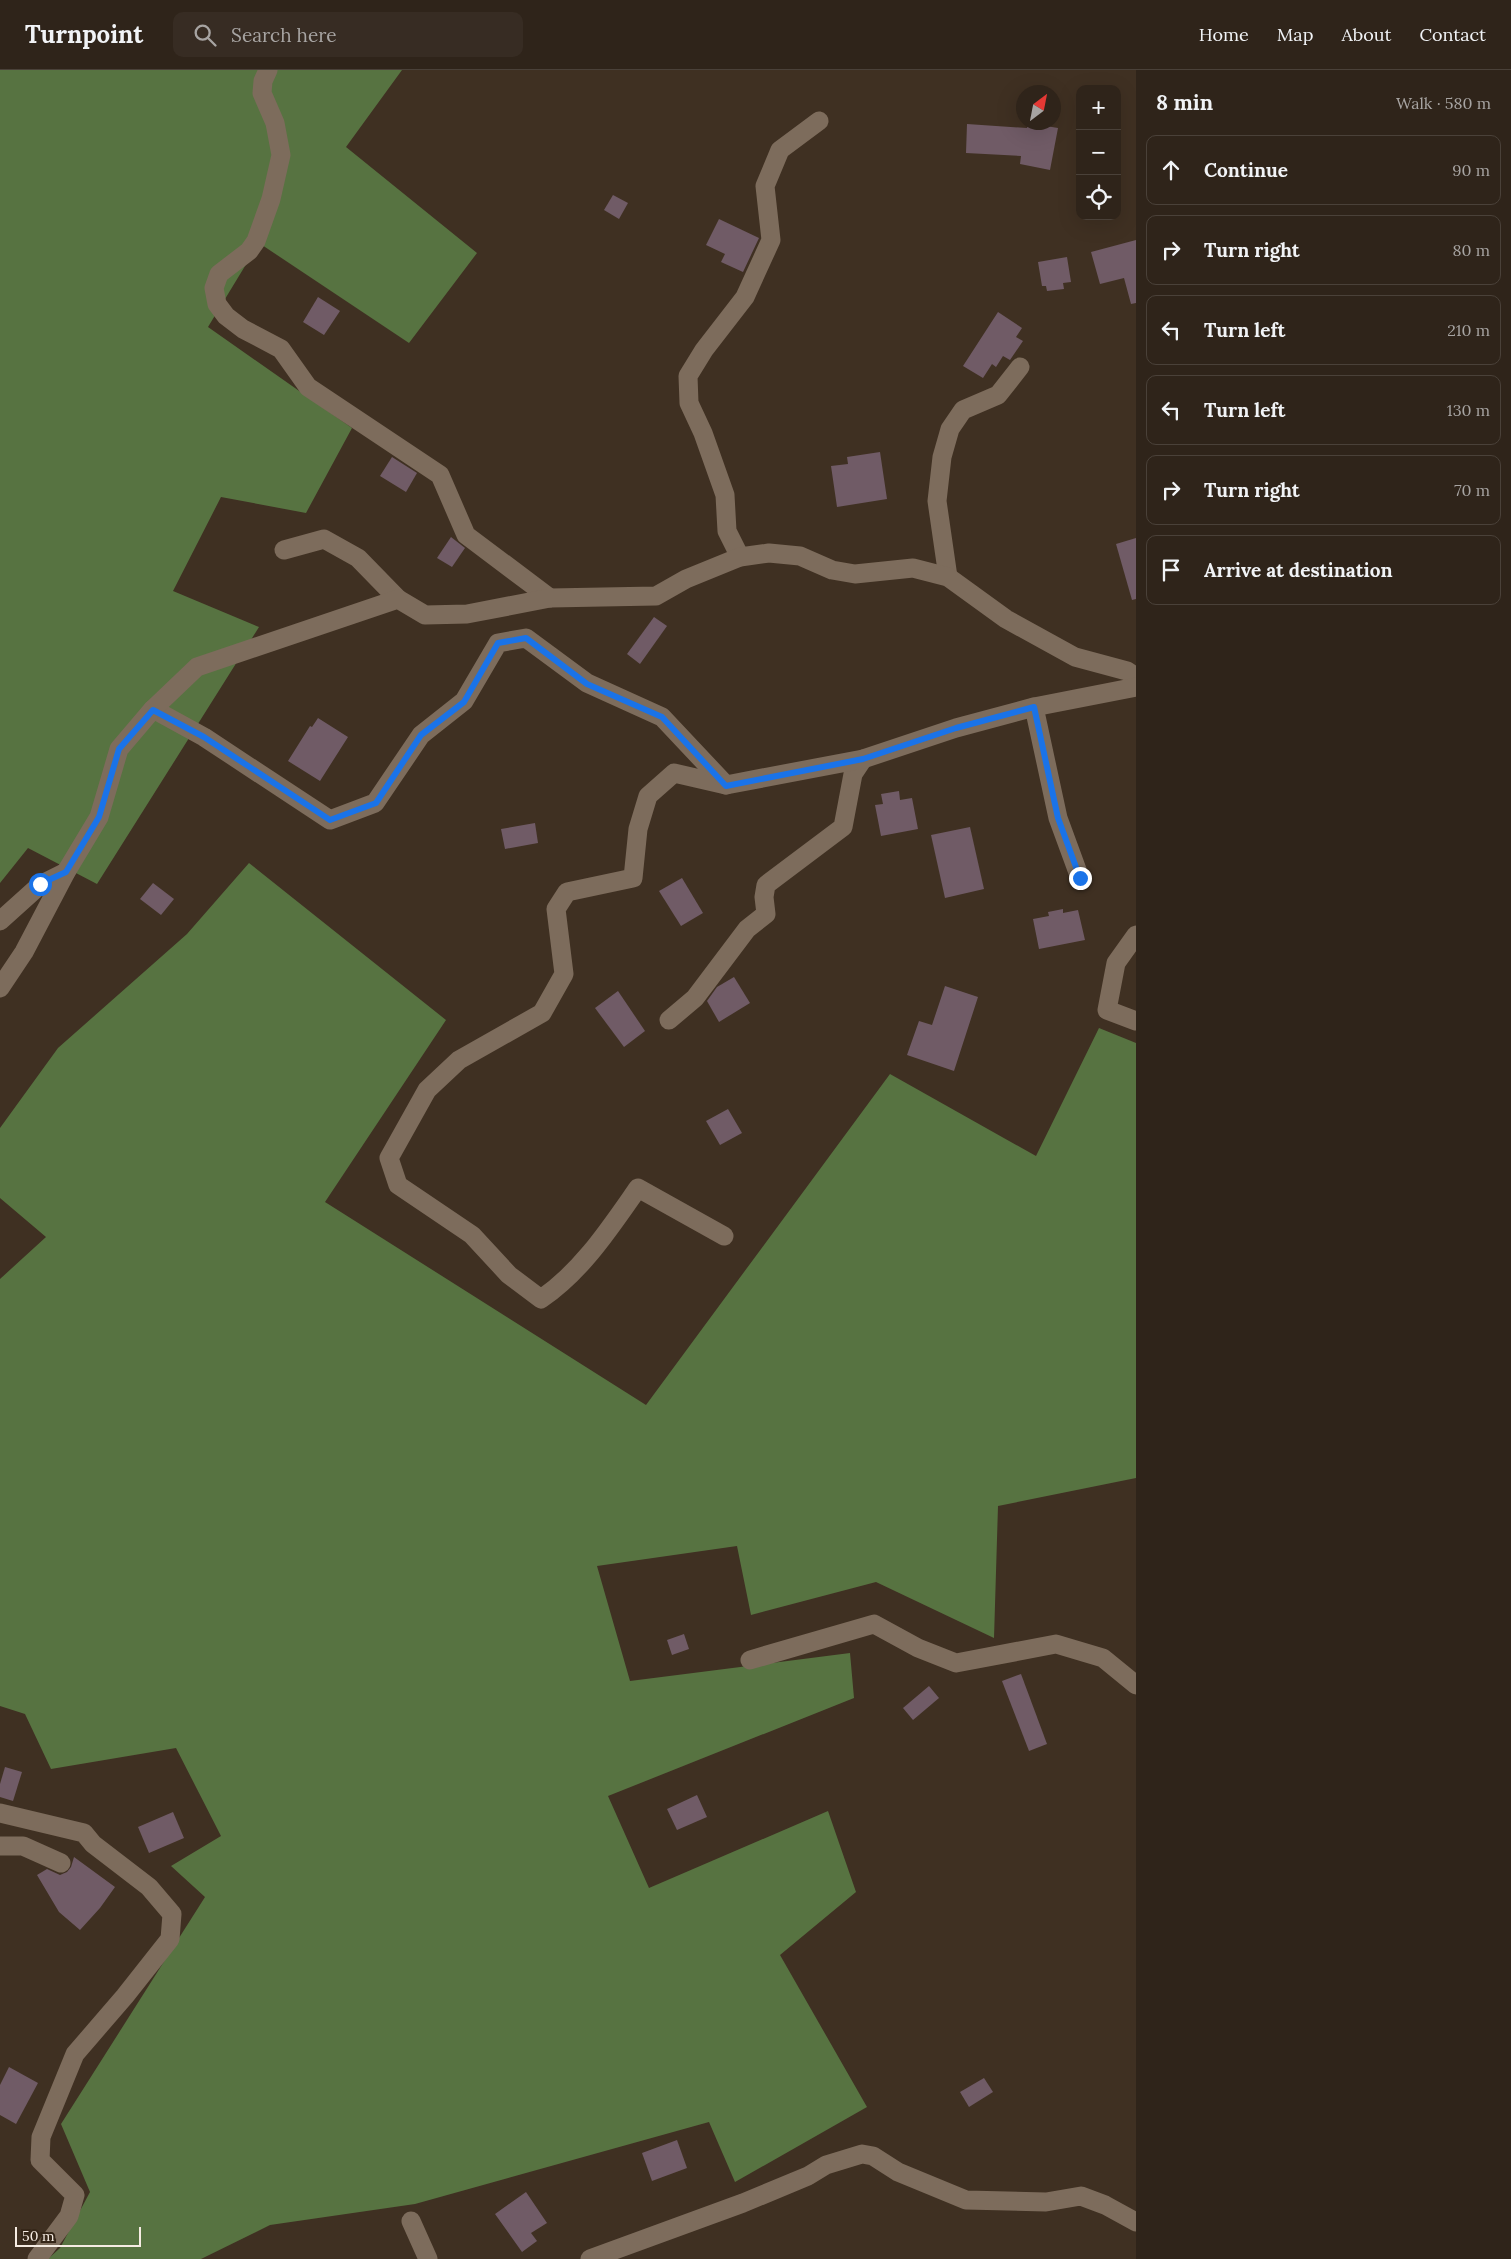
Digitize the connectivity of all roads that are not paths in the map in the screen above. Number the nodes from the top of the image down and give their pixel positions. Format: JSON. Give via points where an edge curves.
{"nodes":[{"id":1,"x":268,"y":70,"type":"edge"},
{"id":2,"x":819,"y":122,"type":"dead end"},
{"id":3,"x":1020,"y":367,"type":"dead end"},
{"id":4,"x":284,"y":550,"type":"dead end"},
{"id":5,"x":740,"y":557,"type":"junction"},
{"id":6,"x":948,"y":577,"type":"junction"},
{"id":7,"x":550,"y":598,"type":"junction"},
{"id":8,"x":398,"y":599,"type":"junction"},
{"id":9,"x":1136,"y":677,"type":"edge"},
{"id":10,"x":1136,"y":687,"type":"edge"},
{"id":11,"x":1034,"y":707,"type":"junction"},
{"id":12,"x":153,"y":710,"type":"junction"},
{"id":13,"x":863,"y":759,"type":"junction"},
{"id":14,"x":726,"y":786,"type":"junction"},
{"id":15,"x":66,"y":872,"type":"junction"},
{"id":16,"x":1080,"y":878,"type":"dead end"},
{"id":17,"x":0,"y":921,"type":"edge"},
{"id":18,"x":1136,"y":935,"type":"edge"},
{"id":19,"x":0,"y":988,"type":"edge"},
{"id":20,"x":669,"y":1020,"type":"dead end"},
{"id":21,"x":1136,"y":1021,"type":"edge"},
{"id":22,"x":724,"y":1236,"type":"dead end"},
{"id":23,"x":750,"y":1660,"type":"dead end"},
{"id":24,"x":1136,"y":1685,"type":"edge"},
{"id":25,"x":0,"y":1813,"type":"edge"},
{"id":26,"x":0,"y":1846,"type":"edge"},
{"id":27,"x":61,"y":1863,"type":"dead end"},
{"id":28,"x":411,"y":2221,"type":"dead end"},
{"id":29,"x":1136,"y":2222,"type":"edge"},
{"id":30,"x":37,"y":2259,"type":"edge"},
{"id":31,"x":428,"y":2259,"type":"edge"},
{"id":32,"x":590,"y":2259,"type":"edge"}],
"edges":[{"from":1,"to":7,"type":"street","via":[[262,93],[275,123],[280,155],[271,199],[256,241],[249,251],[219,274],[214,288],[218,304],[226,316],[242,329],[281,349],[308,387],[440,475],[466,536]]},
{"from":2,"to":5,"type":"street","via":[[780,150],[765,186],[771,240],[745,297],[688,376],[689,403],[725,495],[728,531]]},
{"from":3,"to":6,"type":"street","via":[[998,396],[963,410],[950,429],[942,456],[937,501]]},
{"from":4,"to":8,"type":"street","via":[[324,539],[358,558]]},
{"from":5,"to":6,"type":"street","via":[[768,553],[800,556],[832,570],[855,574],[913,568]]},
{"from":5,"to":7,"type":"street","via":[[686,579],[656,596]]},
{"from":6,"to":9,"type":"street","via":[[1006,619],[1075,657],[1127,671]]},
{"from":7,"to":8,"type":"street","via":[[467,614],[425,615]]},
{"from":8,"to":12,"type":"street","via":[[197,667]]},
{"from":10,"to":11,"type":"street"},
{"from":11,"to":13,"type":"street","via":[[956,728]]},
{"from":11,"to":16,"type":"street","via":[[1058,818]]},
{"from":12,"to":14,"type":"street","via":[[204,737],[330,820],[376,803],[421,735],[464,702],[498,643],[526,638],[587,684],[662,717]]},
{"from":12,"to":15,"type":"street","via":[[119,749],[99,817]]},
{"from":13,"to":14,"type":"street"},
{"from":13,"to":20,"type":"street","via":[[853,774],[843,827],[766,885],[766,914],[747,930],[695,998]]},
{"from":14,"to":22,"type":"street","via":[[674,774],[648,796],[638,829],[633,878],[567,892],[556,909],[564,974],[542,1013],[459,1060],[427,1090],[389,1158],[398,1185],[472,1235],[509,1275],[541,1299],[561,1285],[608,1231],[638,1188]]},
{"from":15,"to":17,"type":"street","via":[[40,884]]},
{"from":15,"to":19,"type":"street","via":[[24,952]]},
{"from":18,"to":21,"type":"street","via":[[1116,963],[1106,1010]]},
{"from":23,"to":24,"type":"street","via":[[874,1624],[918,1648],[956,1663],[1056,1644],[1103,1658]]},
{"from":25,"to":30,"type":"street","via":[[84,1833],[93,1844],[149,1887],[172,1914],[170,1939],[75,2054],[64,2077],[41,2137],[40,2160],[75,2195],[69,2216]]},
{"from":26,"to":27,"type":"street","via":[[23,1846]]},
{"from":28,"to":31,"type":"street"},
{"from":29,"to":32,"type":"street","via":[[1081,2196],[1046,2202],[966,2200],[898,2172],[873,2156],[862,2154],[826,2164],[808,2176],[743,2203]]}]}
